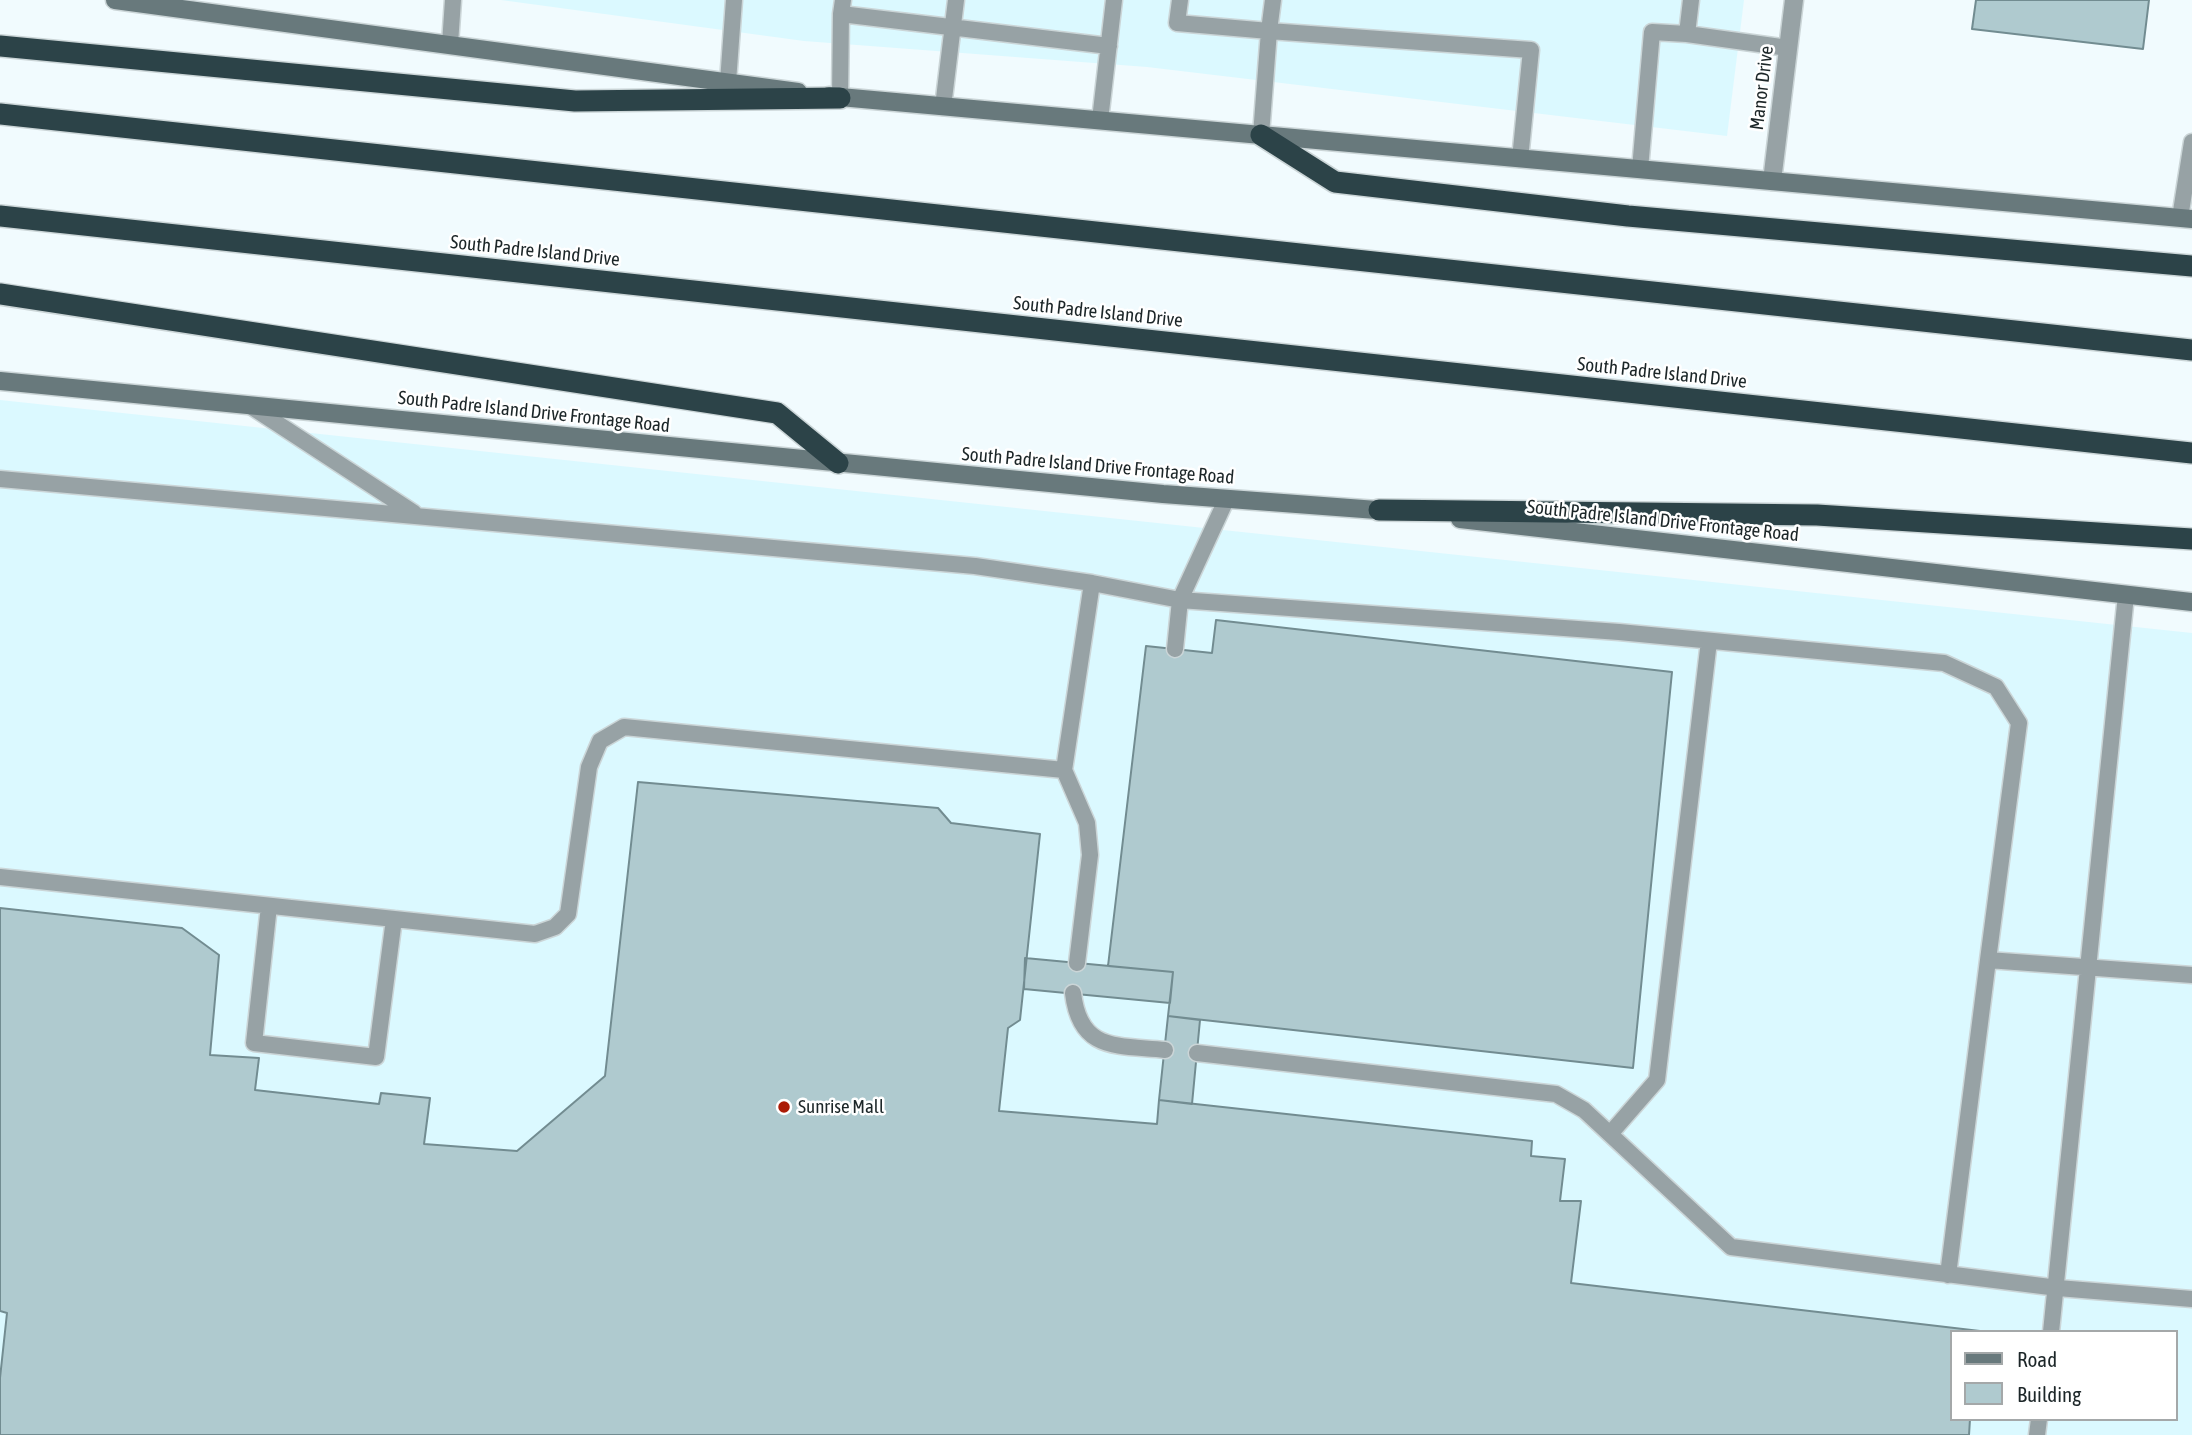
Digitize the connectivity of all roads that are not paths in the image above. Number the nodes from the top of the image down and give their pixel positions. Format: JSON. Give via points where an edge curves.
{"nodes":[{"id":1,"x":115,"y":0,"type":"edge"},
{"id":2,"x":453,"y":0,"type":"edge"},
{"id":3,"x":734,"y":0,"type":"edge"},
{"id":4,"x":956,"y":0,"type":"edge"},
{"id":5,"x":1114,"y":0,"type":"edge"},
{"id":6,"x":1180,"y":0,"type":"edge"},
{"id":7,"x":1273,"y":0,"type":"edge"},
{"id":8,"x":1691,"y":0,"type":"edge"},
{"id":9,"x":1794,"y":0,"type":"edge"},
{"id":10,"x":842,"y":7,"type":"edge"},
{"id":11,"x":952,"y":26,"type":"junction"},
{"id":12,"x":1269,"y":31,"type":"junction"},
{"id":13,"x":1688,"y":34,"type":"junction"},
{"id":14,"x":450,"y":44,"type":"junction"},
{"id":15,"x":0,"y":46,"type":"edge"},
{"id":16,"x":1109,"y":46,"type":"junction"},
{"id":17,"x":1788,"y":48,"type":"junction"},
{"id":18,"x":728,"y":82,"type":"junction"},
{"id":19,"x":840,"y":98,"type":"junction"},
{"id":20,"x":943,"y":107,"type":"junction"},
{"id":21,"x":0,"y":114,"type":"edge"},
{"id":22,"x":1100,"y":120,"type":"junction"},
{"id":23,"x":1261,"y":135,"type":"junction"},
{"id":24,"x":2192,"y":142,"type":"edge"},
{"id":25,"x":1520,"y":159,"type":"junction"},
{"id":26,"x":1640,"y":169,"type":"junction"},
{"id":27,"x":1772,"y":181,"type":"junction"},
{"id":28,"x":0,"y":216,"type":"edge"},
{"id":29,"x":2186,"y":218,"type":"edge"},
{"id":30,"x":2192,"y":266,"type":"edge"},
{"id":31,"x":0,"y":294,"type":"edge"},
{"id":32,"x":2192,"y":350,"type":"edge"},
{"id":33,"x":0,"y":381,"type":"edge"},
{"id":34,"x":249,"y":405,"type":"junction"},
{"id":35,"x":2192,"y":453,"type":"edge"},
{"id":36,"x":838,"y":463,"type":"junction"},
{"id":37,"x":0,"y":479,"type":"edge"},
{"id":38,"x":1227,"y":498,"type":"junction"},
{"id":39,"x":1379,"y":510,"type":"junction"},
{"id":40,"x":417,"y":515,"type":"junction"},
{"id":41,"x":2192,"y":539,"type":"edge"},
{"id":42,"x":1092,"y":583,"type":"junction"},
{"id":43,"x":2126,"y":595,"type":"junction"},
{"id":44,"x":1180,"y":600,"type":"junction"},
{"id":45,"x":2192,"y":602,"type":"edge"},
{"id":46,"x":1709,"y":641,"type":"junction"},
{"id":47,"x":1175,"y":649,"type":"dead end"},
{"id":48,"x":1064,"y":770,"type":"junction"},
{"id":49,"x":0,"y":877,"type":"edge"},
{"id":50,"x":269,"y":906,"type":"junction"},
{"id":51,"x":394,"y":919,"type":"junction"},
{"id":52,"x":1988,"y":960,"type":"junction"},
{"id":53,"x":1077,"y":964,"type":"dead end"},
{"id":54,"x":2088,"y":968,"type":"junction"},
{"id":55,"x":2192,"y":975,"type":"edge"},
{"id":56,"x":1073,"y":993,"type":"dead end"},
{"id":57,"x":1165,"y":1050,"type":"dead end"},
{"id":58,"x":1197,"y":1053,"type":"dead end"},
{"id":59,"x":1610,"y":1134,"type":"junction"},
{"id":60,"x":1948,"y":1275,"type":"junction"},
{"id":61,"x":2057,"y":1288,"type":"junction"},
{"id":62,"x":2192,"y":1299,"type":"edge"},
{"id":63,"x":2051,"y":1330,"type":"edge"}],
"edges":[{"from":1,"to":14,"type":"main road"},
{"from":2,"to":14,"type":"lane"},
{"from":3,"to":18,"type":"lane"},
{"from":4,"to":11,"type":"lane"},
{"from":5,"to":16,"type":"lane"},
{"from":6,"to":12,"type":"lane","via":[[1177,23]]},
{"from":7,"to":12,"type":"lane"},
{"from":8,"to":13,"type":"lane"},
{"from":9,"to":17,"type":"street","name":"Manor Drive"},
{"from":10,"to":11,"type":"lane"},
{"from":10,"to":19,"type":"lane"},
{"from":11,"to":16,"type":"lane"},
{"from":11,"to":20,"type":"lane"},
{"from":12,"to":23,"type":"lane"},
{"from":12,"to":25,"type":"lane","via":[[1531,50]]},
{"from":13,"to":17,"type":"lane"},
{"from":13,"to":26,"type":"lane","via":[[1652,32]]},
{"from":14,"to":18,"type":"main road"},
{"from":15,"to":19,"type":"highway","via":[[576,100]]},
{"from":16,"to":22,"type":"lane"},
{"from":17,"to":27,"type":"street","name":"Manor Drive"},
{"from":18,"to":19,"type":"main road"},
{"from":19,"to":20,"type":"main road"},
{"from":20,"to":22,"type":"main road"},
{"from":21,"to":32,"type":"highway"},
{"from":22,"to":23,"type":"main road"},
{"from":23,"to":25,"type":"main road"},
{"from":23,"to":30,"type":"highway","via":[[1335,182],[1628,216]]},
{"from":24,"to":29,"type":"lane"},
{"from":25,"to":26,"type":"main road"},
{"from":26,"to":27,"type":"main road"},
{"from":27,"to":29,"type":"main road"},
{"from":28,"to":35,"type":"highway","name":"South Padre Island Drive"},
{"from":31,"to":36,"type":"highway","via":[[777,413]]},
{"from":33,"to":34,"type":"main road","name":"South Padre Island Drive Frontage Road"},
{"from":34,"to":36,"type":"main road","name":"South Padre Island Drive Frontage Road"},
{"from":34,"to":40,"type":"lane"},
{"from":36,"to":38,"type":"main road","name":"South Padre Island Drive Frontage Road"},
{"from":37,"to":40,"type":"lane"},
{"from":38,"to":39,"type":"main road","name":"South Padre Island Drive Frontage Road"},
{"from":38,"to":44,"type":"lane"},
{"from":39,"to":41,"type":"highway","via":[[1817,516]]},
{"from":39,"to":43,"type":"main road","name":"South Padre Island Drive Frontage Road"},
{"from":40,"to":42,"type":"lane","via":[[975,566]]},
{"from":42,"to":44,"type":"lane"},
{"from":42,"to":48,"type":"lane"},
{"from":43,"to":45,"type":"main road","name":"South Padre Island Drive Frontage Road"},
{"from":43,"to":54,"type":"lane"},
{"from":44,"to":46,"type":"lane"},
{"from":44,"to":47,"type":"lane"},
{"from":46,"to":52,"type":"lane","via":[[1944,663],[1996,687],[2019,723]]},
{"from":46,"to":59,"type":"lane","via":[[1657,1080]]},
{"from":48,"to":51,"type":"lane","via":[[624,727],[600,741],[589,767],[568,914],[555,927],[535,934]]},
{"from":48,"to":53,"type":"lane","via":[[1087,824],[1090,855]]},
{"from":49,"to":50,"type":"lane"},
{"from":50,"to":51,"type":"lane"},
{"from":50,"to":51,"type":"lane","via":[[254,1043],[376,1057]]},
{"from":52,"to":54,"type":"lane"},
{"from":52,"to":60,"type":"lane"},
{"from":54,"to":55,"type":"lane"},
{"from":54,"to":61,"type":"lane"},
{"from":56,"to":57,"type":"lane","via":[[1076,1017],[1089,1036]]},
{"from":58,"to":59,"type":"lane","via":[[1556,1094],[1584,1110]]},
{"from":59,"to":60,"type":"lane","via":[[1731,1247]]},
{"from":60,"to":61,"type":"lane"},
{"from":61,"to":62,"type":"lane"},
{"from":61,"to":63,"type":"lane"}]}
